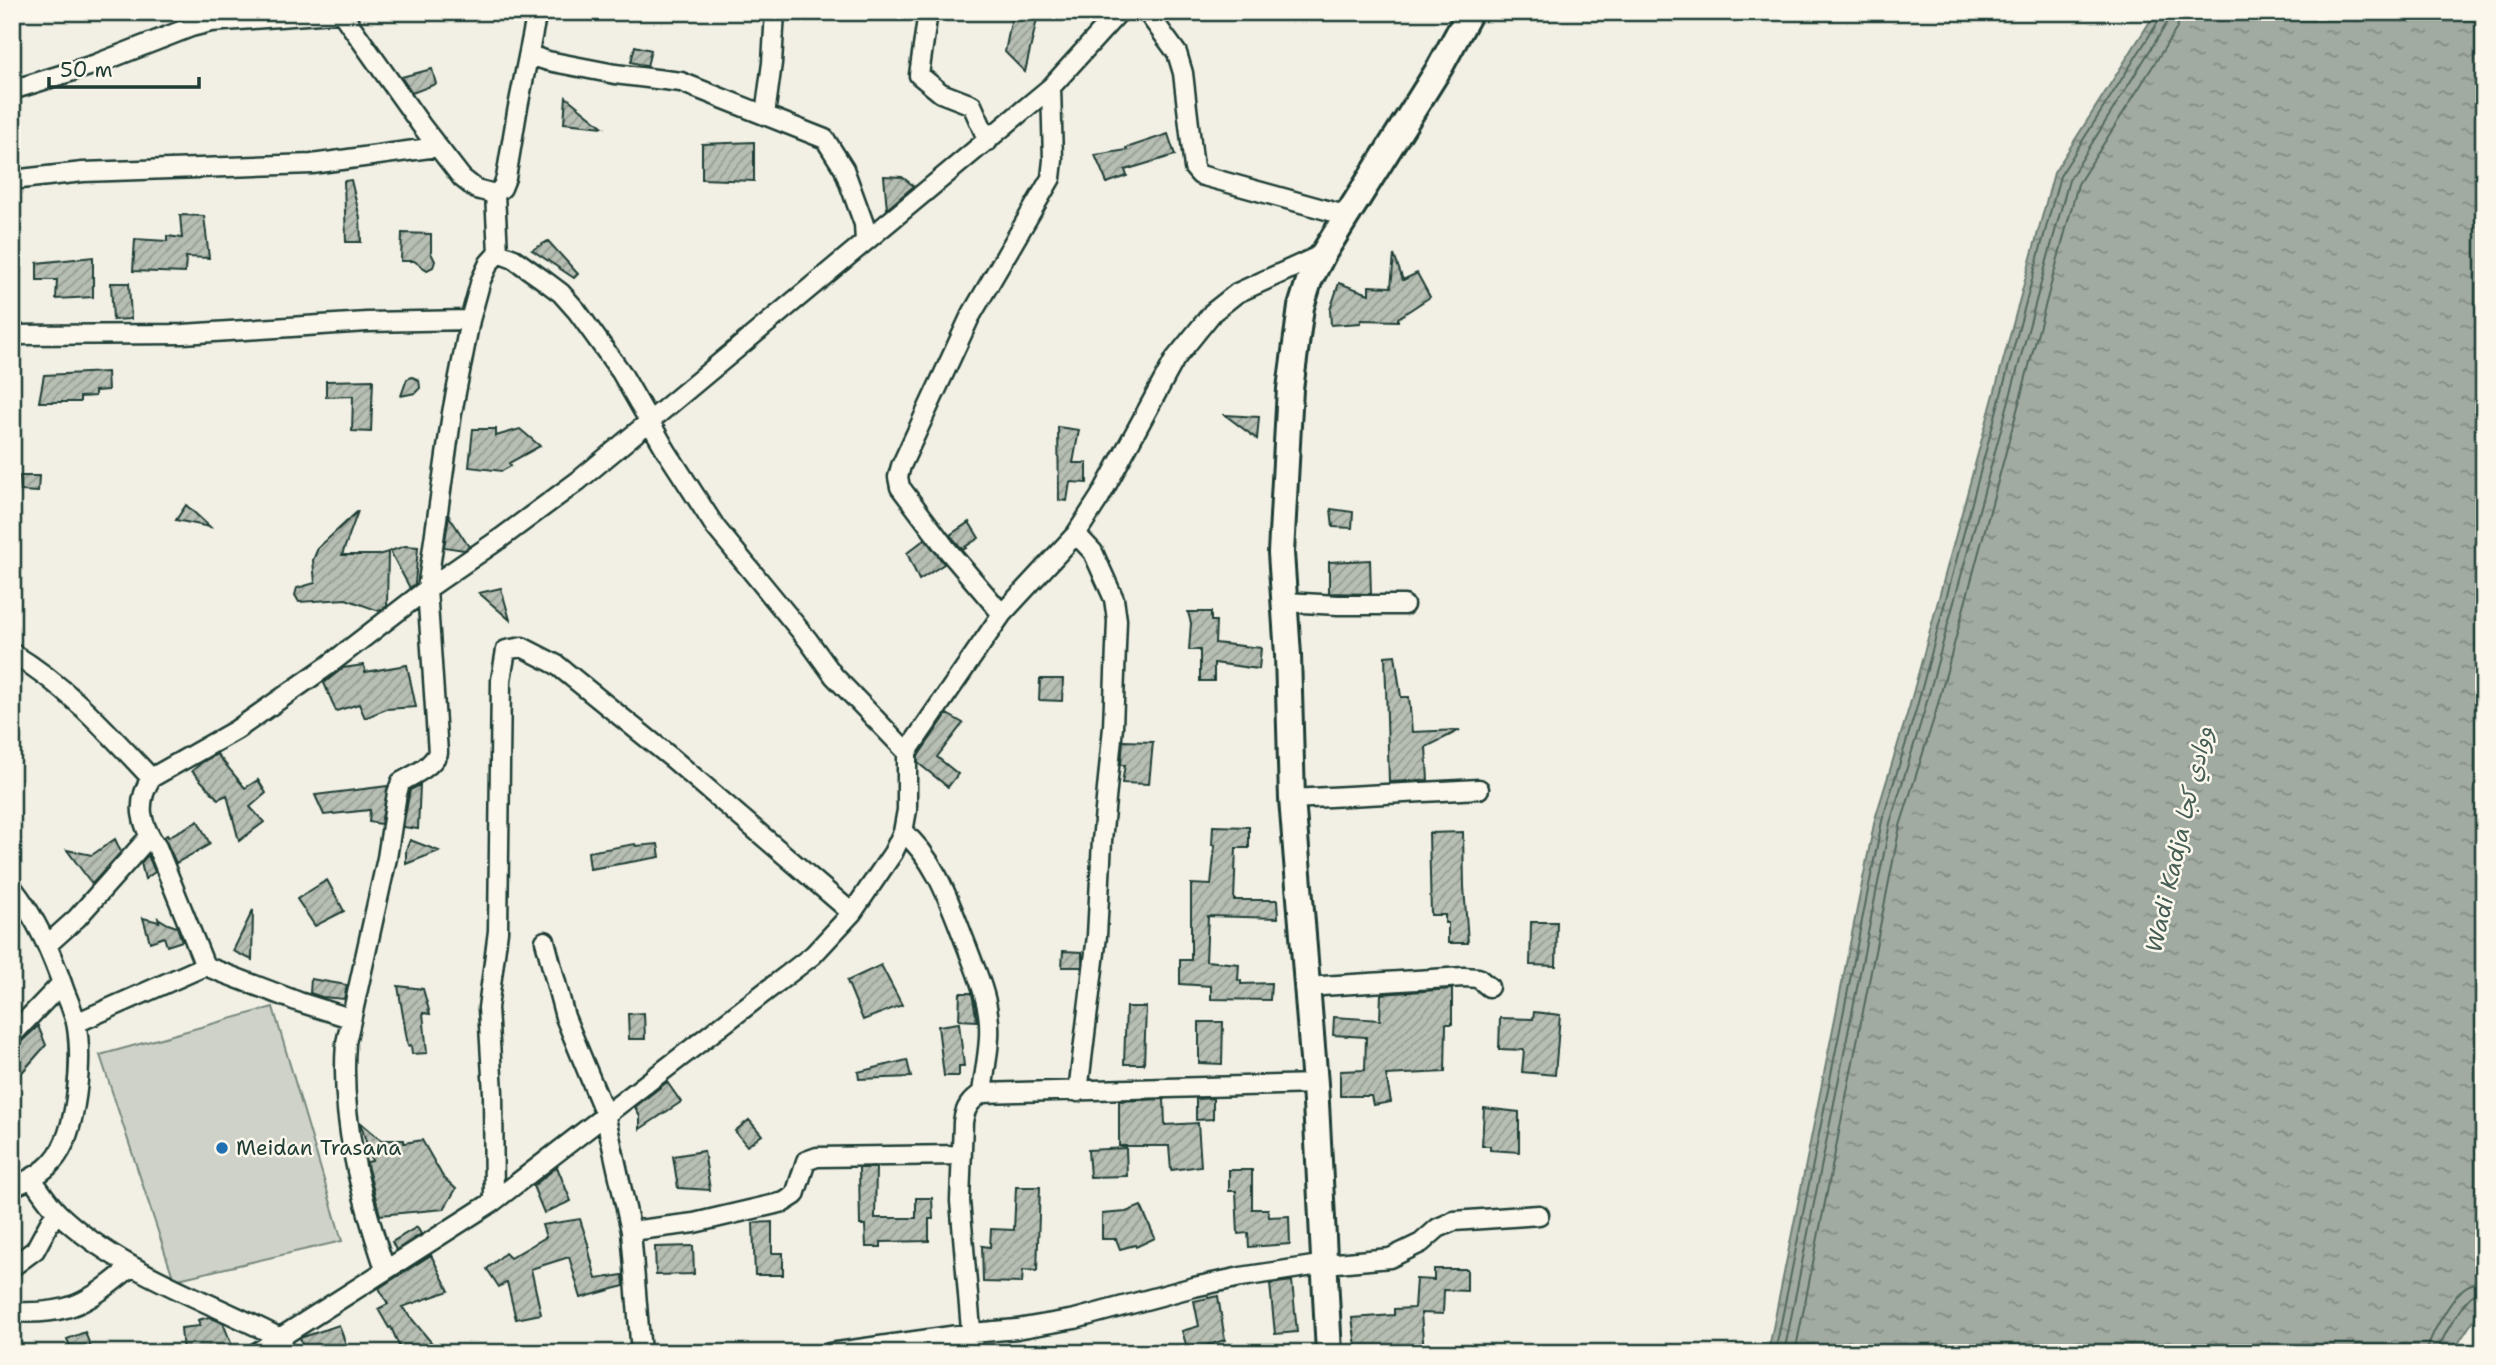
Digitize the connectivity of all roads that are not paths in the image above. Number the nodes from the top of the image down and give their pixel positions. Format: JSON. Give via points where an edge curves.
{"nodes":[{"id":1,"x":347,"y":12,"type":"edge"},
{"id":2,"x":537,"y":12,"type":"edge"},
{"id":3,"x":775,"y":12,"type":"edge"},
{"id":4,"x":928,"y":12,"type":"edge"},
{"id":5,"x":1119,"y":12,"type":"edge"},
{"id":6,"x":1147,"y":12,"type":"edge"},
{"id":7,"x":1470,"y":12,"type":"edge"},
{"id":8,"x":341,"y":13,"type":"edge"},
{"id":9,"x":529,"y":55,"type":"junction"},
{"id":10,"x":1051,"y":87,"type":"junction"},
{"id":11,"x":12,"y":90,"type":"edge"},
{"id":12,"x":765,"y":115,"type":"junction"},
{"id":13,"x":988,"y":141,"type":"junction"},
{"id":14,"x":438,"y":147,"type":"junction"},
{"id":15,"x":12,"y":180,"type":"edge"},
{"id":16,"x":495,"y":194,"type":"junction"},
{"id":17,"x":1348,"y":216,"type":"junction"},
{"id":18,"x":865,"y":242,"type":"junction"},
{"id":19,"x":498,"y":253,"type":"junction"},
{"id":20,"x":1323,"y":254,"type":"junction"},
{"id":21,"x":470,"y":320,"type":"junction"},
{"id":22,"x":12,"y":335,"type":"edge"},
{"id":23,"x":650,"y":422,"type":"junction"},
{"id":24,"x":1076,"y":534,"type":"junction"},
{"id":25,"x":427,"y":589,"type":"junction"},
{"id":26,"x":1285,"y":602,"type":"junction"},
{"id":27,"x":1404,"y":605,"type":"dead end"},
{"id":28,"x":1002,"y":614,"type":"junction"},
{"id":29,"x":12,"y":653,"type":"edge"},
{"id":30,"x":907,"y":752,"type":"junction"},
{"id":31,"x":151,"y":778,"type":"junction"},
{"id":32,"x":1479,"y":789,"type":"dead end"},
{"id":33,"x":1292,"y":799,"type":"junction"},
{"id":34,"x":903,"y":832,"type":"junction"},
{"id":35,"x":149,"y":837,"type":"junction"},
{"id":36,"x":12,"y":887,"type":"edge"},
{"id":37,"x":852,"y":913,"type":"junction"},
{"id":38,"x":545,"y":941,"type":"dead end"},
{"id":39,"x":47,"y":944,"type":"junction"},
{"id":40,"x":205,"y":966,"type":"junction"},
{"id":41,"x":62,"y":983,"type":"junction"},
{"id":42,"x":1306,"y":986,"type":"junction"},
{"id":43,"x":1489,"y":987,"type":"dead end"},
{"id":44,"x":350,"y":1018,"type":"junction"},
{"id":45,"x":76,"y":1023,"type":"junction"},
{"id":46,"x":12,"y":1035,"type":"edge"},
{"id":47,"x":1315,"y":1084,"type":"junction"},
{"id":48,"x":1078,"y":1092,"type":"junction"},
{"id":49,"x":982,"y":1093,"type":"junction"},
{"id":50,"x":605,"y":1114,"type":"junction"},
{"id":51,"x":960,"y":1155,"type":"junction"},
{"id":52,"x":32,"y":1178,"type":"junction"},
{"id":53,"x":12,"y":1187,"type":"edge"},
{"id":54,"x":494,"y":1201,"type":"junction"},
{"id":55,"x":56,"y":1211,"type":"junction"},
{"id":56,"x":1539,"y":1215,"type":"dead end"},
{"id":57,"x":631,"y":1231,"type":"junction"},
{"id":58,"x":1326,"y":1264,"type":"junction"},
{"id":59,"x":12,"y":1267,"type":"edge"},
{"id":60,"x":131,"y":1267,"type":"junction"},
{"id":61,"x":385,"y":1269,"type":"junction"},
{"id":62,"x":12,"y":1312,"type":"edge"},
{"id":63,"x":972,"y":1333,"type":"junction"},
{"id":64,"x":283,"y":1345,"type":"edge"},
{"id":65,"x":256,"y":1353,"type":"edge"},
{"id":66,"x":641,"y":1353,"type":"edge"},
{"id":67,"x":831,"y":1353,"type":"edge"},
{"id":68,"x":973,"y":1353,"type":"edge"},
{"id":69,"x":1329,"y":1353,"type":"edge"}],
"edges":[{"from":1,"to":8,"type":"street"},
{"from":2,"to":9,"type":"street"},
{"from":3,"to":12,"type":"street"},
{"from":4,"to":13,"type":"street","via":[[919,75],[941,93],[968,101]]},
{"from":5,"to":10,"type":"street"},
{"from":6,"to":17,"type":"street","via":[[1177,53],[1194,168],[1200,175]]},
{"from":7,"to":17,"type":"main road"},
{"from":8,"to":11,"type":"street","via":[[211,22]]},
{"from":8,"to":14,"type":"street"},
{"from":9,"to":12,"type":"street","via":[[615,74],[681,82]]},
{"from":9,"to":16,"type":"street","via":[[506,178]]},
{"from":10,"to":13,"type":"street"},
{"from":10,"to":28,"type":"street","via":[[1051,178],[970,317],[898,477],[900,487],[937,537]]},
{"from":12,"to":18,"type":"street","via":[[825,139],[844,169],[864,224]]},
{"from":13,"to":18,"type":"street"},
{"from":14,"to":15,"type":"street","via":[[312,164],[83,172]]},
{"from":14,"to":16,"type":"street","via":[[469,184]]},
{"from":16,"to":19,"type":"street"},
{"from":17,"to":20,"type":"main road"},
{"from":18,"to":23,"type":"street"},
{"from":19,"to":21,"type":"street","via":[[481,280]]},
{"from":19,"to":23,"type":"street","via":[[545,281],[578,311]]},
{"from":20,"to":24,"type":"street","via":[[1237,293],[1213,312],[1175,359]]},
{"from":20,"to":26,"type":"main road","via":[[1301,307],[1290,389],[1281,553]]},
{"from":21,"to":22,"type":"street","via":[[183,334]]},
{"from":21,"to":25,"type":"street"},
{"from":23,"to":25,"type":"street"},
{"from":23,"to":30,"type":"street","via":[[716,528],[834,676]]},
{"from":24,"to":28,"type":"street"},
{"from":24,"to":48,"type":"street","via":[[1097,560],[1114,599],[1117,620],[1097,936]]},
{"from":25,"to":31,"type":"street","via":[[236,730]]},
{"from":25,"to":44,"type":"street","via":[[438,753],[425,769],[401,782],[397,793],[387,858]]},
{"from":26,"to":27,"type":"street"},
{"from":26,"to":33,"type":"main road"},
{"from":28,"to":30,"type":"street"},
{"from":29,"to":31,"type":"street","via":[[64,689]]},
{"from":30,"to":34,"type":"street"},
{"from":31,"to":35,"type":"street","via":[[141,799]]},
{"from":32,"to":33,"type":"street"},
{"from":33,"to":42,"type":"main road"},
{"from":34,"to":37,"type":"street"},
{"from":34,"to":49,"type":"street","via":[[923,854],[945,892],[984,990],[989,1037]]},
{"from":35,"to":39,"type":"street","via":[[77,918]]},
{"from":35,"to":40,"type":"street"},
{"from":36,"to":39,"type":"street"},
{"from":37,"to":50,"type":"street","via":[[813,955]]},
{"from":37,"to":54,"type":"street","via":[[557,665],[522,647],[506,650],[501,680],[498,931],[488,1008]]},
{"from":38,"to":50,"type":"street","via":[[565,1017]]},
{"from":39,"to":41,"type":"street"},
{"from":40,"to":44,"type":"street"},
{"from":40,"to":45,"type":"street"},
{"from":41,"to":45,"type":"street"},
{"from":41,"to":46,"type":"street"},
{"from":42,"to":43,"type":"street","via":[[1464,977],[1478,978]]},
{"from":42,"to":47,"type":"main road"},
{"from":44,"to":61,"type":"street","via":[[344,1073],[349,1124],[369,1222]]},
{"from":45,"to":52,"type":"street","via":[[76,1101],[68,1135],[53,1161]]},
{"from":47,"to":48,"type":"street"},
{"from":47,"to":58,"type":"main road"},
{"from":48,"to":49,"type":"street"},
{"from":49,"to":51,"type":"street","via":[[965,1110]]},
{"from":50,"to":54,"type":"street"},
{"from":50,"to":57,"type":"street"},
{"from":51,"to":57,"type":"street","via":[[817,1157],[806,1161],[795,1195],[784,1202],[694,1223]]},
{"from":51,"to":63,"type":"street"},
{"from":52,"to":53,"type":"street"},
{"from":52,"to":55,"type":"street"},
{"from":54,"to":61,"type":"street"},
{"from":55,"to":59,"type":"street","via":[[34,1250]]},
{"from":55,"to":60,"type":"street","via":[[93,1243]]},
{"from":56,"to":58,"type":"street","via":[[1454,1221],[1390,1258]]},
{"from":57,"to":66,"type":"street"},
{"from":58,"to":63,"type":"street","via":[[1194,1287],[1075,1319]]},
{"from":58,"to":69,"type":"main road"},
{"from":60,"to":62,"type":"street","via":[[98,1294],[72,1307]]},
{"from":60,"to":64,"type":"street","via":[[232,1313]]},
{"from":61,"to":64,"type":"street"},
{"from":63,"to":67,"type":"street"},
{"from":63,"to":68,"type":"street"},
{"from":64,"to":65,"type":"street"}]}
